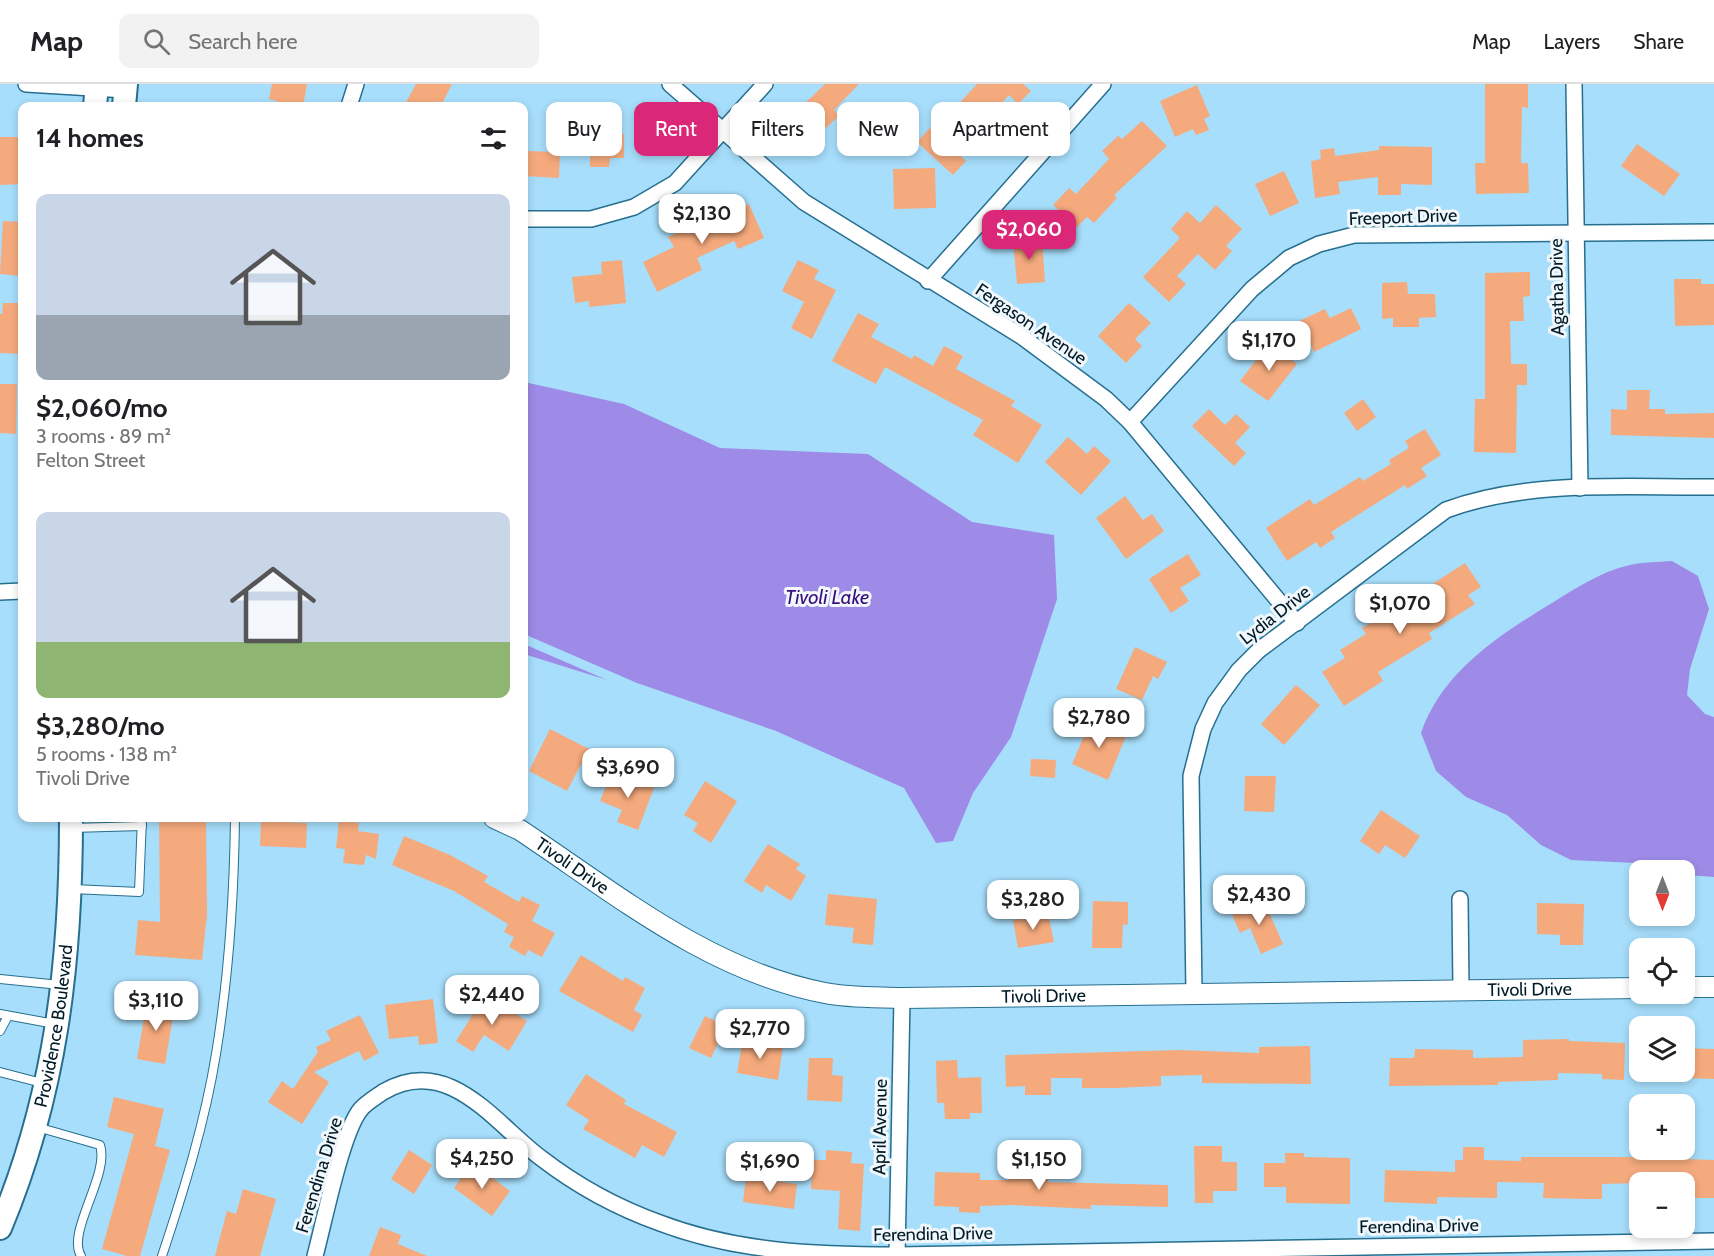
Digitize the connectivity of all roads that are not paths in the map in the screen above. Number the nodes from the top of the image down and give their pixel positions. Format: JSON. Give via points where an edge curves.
{"nodes":[{"id":1,"x":26,"y":84,"type":"edge"},
{"id":2,"x":356,"y":84,"type":"edge"},
{"id":3,"x":670,"y":84,"type":"edge"},
{"id":4,"x":765,"y":84,"type":"edge"},
{"id":5,"x":1103,"y":84,"type":"edge"},
{"id":6,"x":1574,"y":84,"type":"edge"},
{"id":7,"x":96,"y":93,"type":"edge"},
{"id":8,"x":125,"y":93,"type":"edge"},
{"id":9,"x":350,"y":102,"type":"edge"},
{"id":10,"x":721,"y":131,"type":"junction"},
{"id":11,"x":528,"y":219,"type":"edge"},
{"id":12,"x":1714,"y":231,"type":"edge"},
{"id":13,"x":1576,"y":235,"type":"junction"},
{"id":14,"x":928,"y":281,"type":"junction"},
{"id":15,"x":1130,"y":422,"type":"junction"},
{"id":16,"x":1714,"y":487,"type":"edge"},
{"id":17,"x":1580,"y":488,"type":"junction"},
{"id":18,"x":18,"y":591,"type":"edge"},
{"id":19,"x":0,"y":592,"type":"edge"},
{"id":20,"x":1296,"y":623,"type":"junction"},
{"id":21,"x":142,"y":822,"type":"edge"},
{"id":22,"x":236,"y":822,"type":"edge"},
{"id":23,"x":503,"y":822,"type":"edge"},
{"id":24,"x":71,"y":823,"type":"edge"},
{"id":25,"x":71,"y":889,"type":"junction"},
{"id":26,"x":1460,"y":899,"type":"dead end"},
{"id":27,"x":0,"y":980,"type":"edge"},
{"id":28,"x":64,"y":986,"type":"junction"},
{"id":29,"x":1695,"y":987,"type":"edge"},
{"id":30,"x":1714,"y":987,"type":"edge"},
{"id":31,"x":1629,"y":988,"type":"edge"},
{"id":32,"x":1461,"y":992,"type":"junction"},
{"id":33,"x":1194,"y":994,"type":"junction"},
{"id":34,"x":902,"y":998,"type":"junction"},
{"id":35,"x":4,"y":1015,"type":"edge"},
{"id":36,"x":58,"y":1024,"type":"junction"},
{"id":37,"x":0,"y":1031,"type":"edge"},
{"id":38,"x":0,"y":1072,"type":"edge"},
{"id":39,"x":46,"y":1084,"type":"junction"},
{"id":40,"x":35,"y":1127,"type":"junction"},
{"id":41,"x":1,"y":1225,"type":"edge"},
{"id":42,"x":1714,"y":1241,"type":"edge"},
{"id":43,"x":1594,"y":1249,"type":"edge"},
{"id":44,"x":897,"y":1255,"type":"edge"},
{"id":45,"x":81,"y":1256,"type":"edge"},
{"id":46,"x":162,"y":1256,"type":"edge"},
{"id":47,"x":315,"y":1256,"type":"edge"}],
"edges":[{"from":1,"to":7,"type":"street"},
{"from":2,"to":9,"type":"street"},
{"from":3,"to":10,"type":"street","name":"Fergason Avenue"},
{"from":4,"to":10,"type":"street"},
{"from":5,"to":14,"type":"street"},
{"from":6,"to":13,"type":"street","name":"Agatha Drive"},
{"from":7,"to":8,"type":"street"},
{"from":10,"to":11,"type":"street","via":[[675,183],[634,207],[591,219]]},
{"from":10,"to":14,"type":"street","name":"Fergason Avenue","via":[[804,202]]},
{"from":12,"to":13,"type":"street","name":"Freeport Drive"},
{"from":13,"to":15,"type":"street","name":"Freeport Drive","via":[[1354,235],[1319,244],[1289,258],[1252,289]]},
{"from":13,"to":17,"type":"street","name":"Agatha Drive"},
{"from":14,"to":15,"type":"street","name":"Fergason Avenue","via":[[1021,336],[1106,399]]},
{"from":15,"to":20,"type":"street","name":"Fergason Avenue"},
{"from":16,"to":17,"type":"street","name":"Lydia Drive"},
{"from":17,"to":20,"type":"street","name":"Lydia Drive","via":[[1478,498],[1446,510]]},
{"from":18,"to":19,"type":"street"},
{"from":20,"to":33,"type":"street","name":"Lydia Drive","via":[[1258,650],[1239,670],[1215,703],[1203,729],[1191,776]]},
{"from":21,"to":24,"type":"lane"},
{"from":21,"to":25,"type":"lane","via":[[139,892]]},
{"from":22,"to":46,"type":"lane","via":[[234,889],[216,1055],[196,1146]]},
{"from":23,"to":34,"type":"street","name":"Tivoli Drive","via":[[690,943],[756,974],[826,994]]},
{"from":24,"to":25,"type":"main road","name":"Providence Boulevard"},
{"from":25,"to":28,"type":"main road","name":"Providence Boulevard"},
{"from":26,"to":32,"type":"street"},
{"from":27,"to":28,"type":"lane"},
{"from":28,"to":36,"type":"main road","name":"Providence Boulevard"},
{"from":29,"to":30,"type":"street"},
{"from":31,"to":32,"type":"street","name":"Tivoli Drive"},
{"from":32,"to":33,"type":"street","name":"Tivoli Drive"},
{"from":33,"to":34,"type":"street","name":"Tivoli Drive"},
{"from":34,"to":44,"type":"street","name":"April Avenue"},
{"from":35,"to":36,"type":"lane"},
{"from":35,"to":37,"type":"lane"},
{"from":36,"to":39,"type":"main road","name":"Providence Boulevard"},
{"from":38,"to":39,"type":"lane"},
{"from":39,"to":40,"type":"main road","name":"Providence Boulevard"},
{"from":40,"to":41,"type":"main road","name":"Providence Boulevard"},
{"from":40,"to":45,"type":"lane","via":[[100,1145],[99,1170],[77,1243]]},
{"from":42,"to":43,"type":"street","name":"Ferendina Drive"},
{"from":43,"to":44,"type":"street","name":"Ferendina Drive"},
{"from":44,"to":47,"type":"street","name":"Ferendina Drive","via":[[819,1255],[744,1247],[661,1224],[606,1199],[541,1158],[476,1100],[454,1088],[430,1082],[402,1084],[383,1092],[361,1109],[349,1129]]}]}
